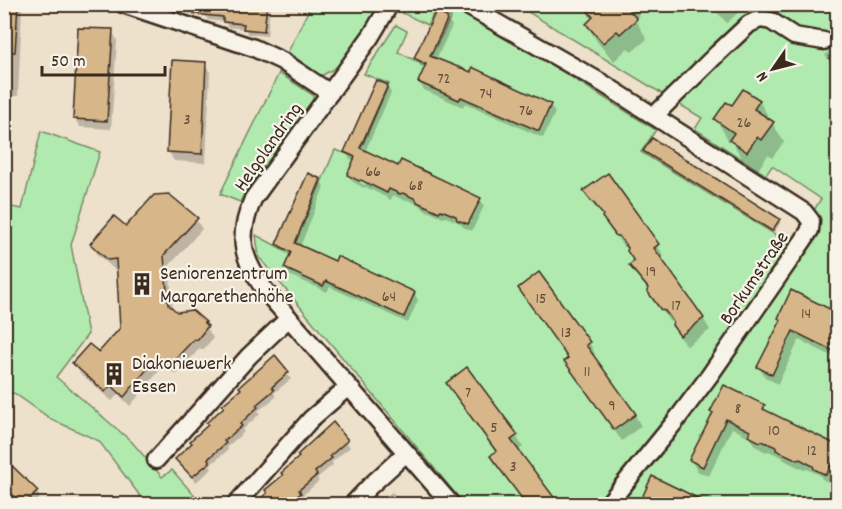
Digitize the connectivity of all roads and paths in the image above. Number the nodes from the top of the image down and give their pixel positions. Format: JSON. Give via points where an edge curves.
{"nodes":[{"id":1,"x":123,"y":4,"type":"edge"},
{"id":2,"x":390,"y":4,"type":"edge"},
{"id":3,"x":464,"y":4,"type":"edge"},
{"id":4,"x":824,"y":41,"type":"dead end"},
{"id":5,"x":330,"y":93,"type":"junction"},
{"id":6,"x":654,"y":116,"type":"junction"},
{"id":7,"x":289,"y":318,"type":"junction"},
{"id":8,"x":348,"y":387,"type":"junction"},
{"id":9,"x":405,"y":454,"type":"junction"},
{"id":10,"x":156,"y":460,"type":"dead end"},
{"id":11,"x":236,"y":504,"type":"edge"},
{"id":12,"x":353,"y":504,"type":"edge"},
{"id":13,"x":451,"y":504,"type":"edge"},
{"id":14,"x":608,"y":504,"type":"edge"}],
"edges":[{"from":1,"to":5,"type":"street","via":[[254,48],[282,61]]},
{"from":2,"to":5,"type":"street","name":"Helgolandring"},
{"from":3,"to":6,"type":"street","name":"Borkumstraße"},
{"from":4,"to":6,"type":"street","via":[[794,36],[771,21],[760,19],[749,24]]},
{"from":5,"to":7,"type":"street","name":"Helgolandring","via":[[253,199],[244,224],[243,242],[254,276]]},
{"from":6,"to":14,"type":"street","name":"Borkumstraße","via":[[804,212],[811,221],[810,230],[674,423]]},
{"from":7,"to":8,"type":"street","name":"Helgolandring"},
{"from":7,"to":10,"type":"street","via":[[249,356]]},
{"from":8,"to":9,"type":"street","name":"Helgolandring"},
{"from":8,"to":11,"type":"street","via":[[311,419]]},
{"from":9,"to":12,"type":"street"},
{"from":9,"to":13,"type":"street","name":"Helgolandring"}]}
